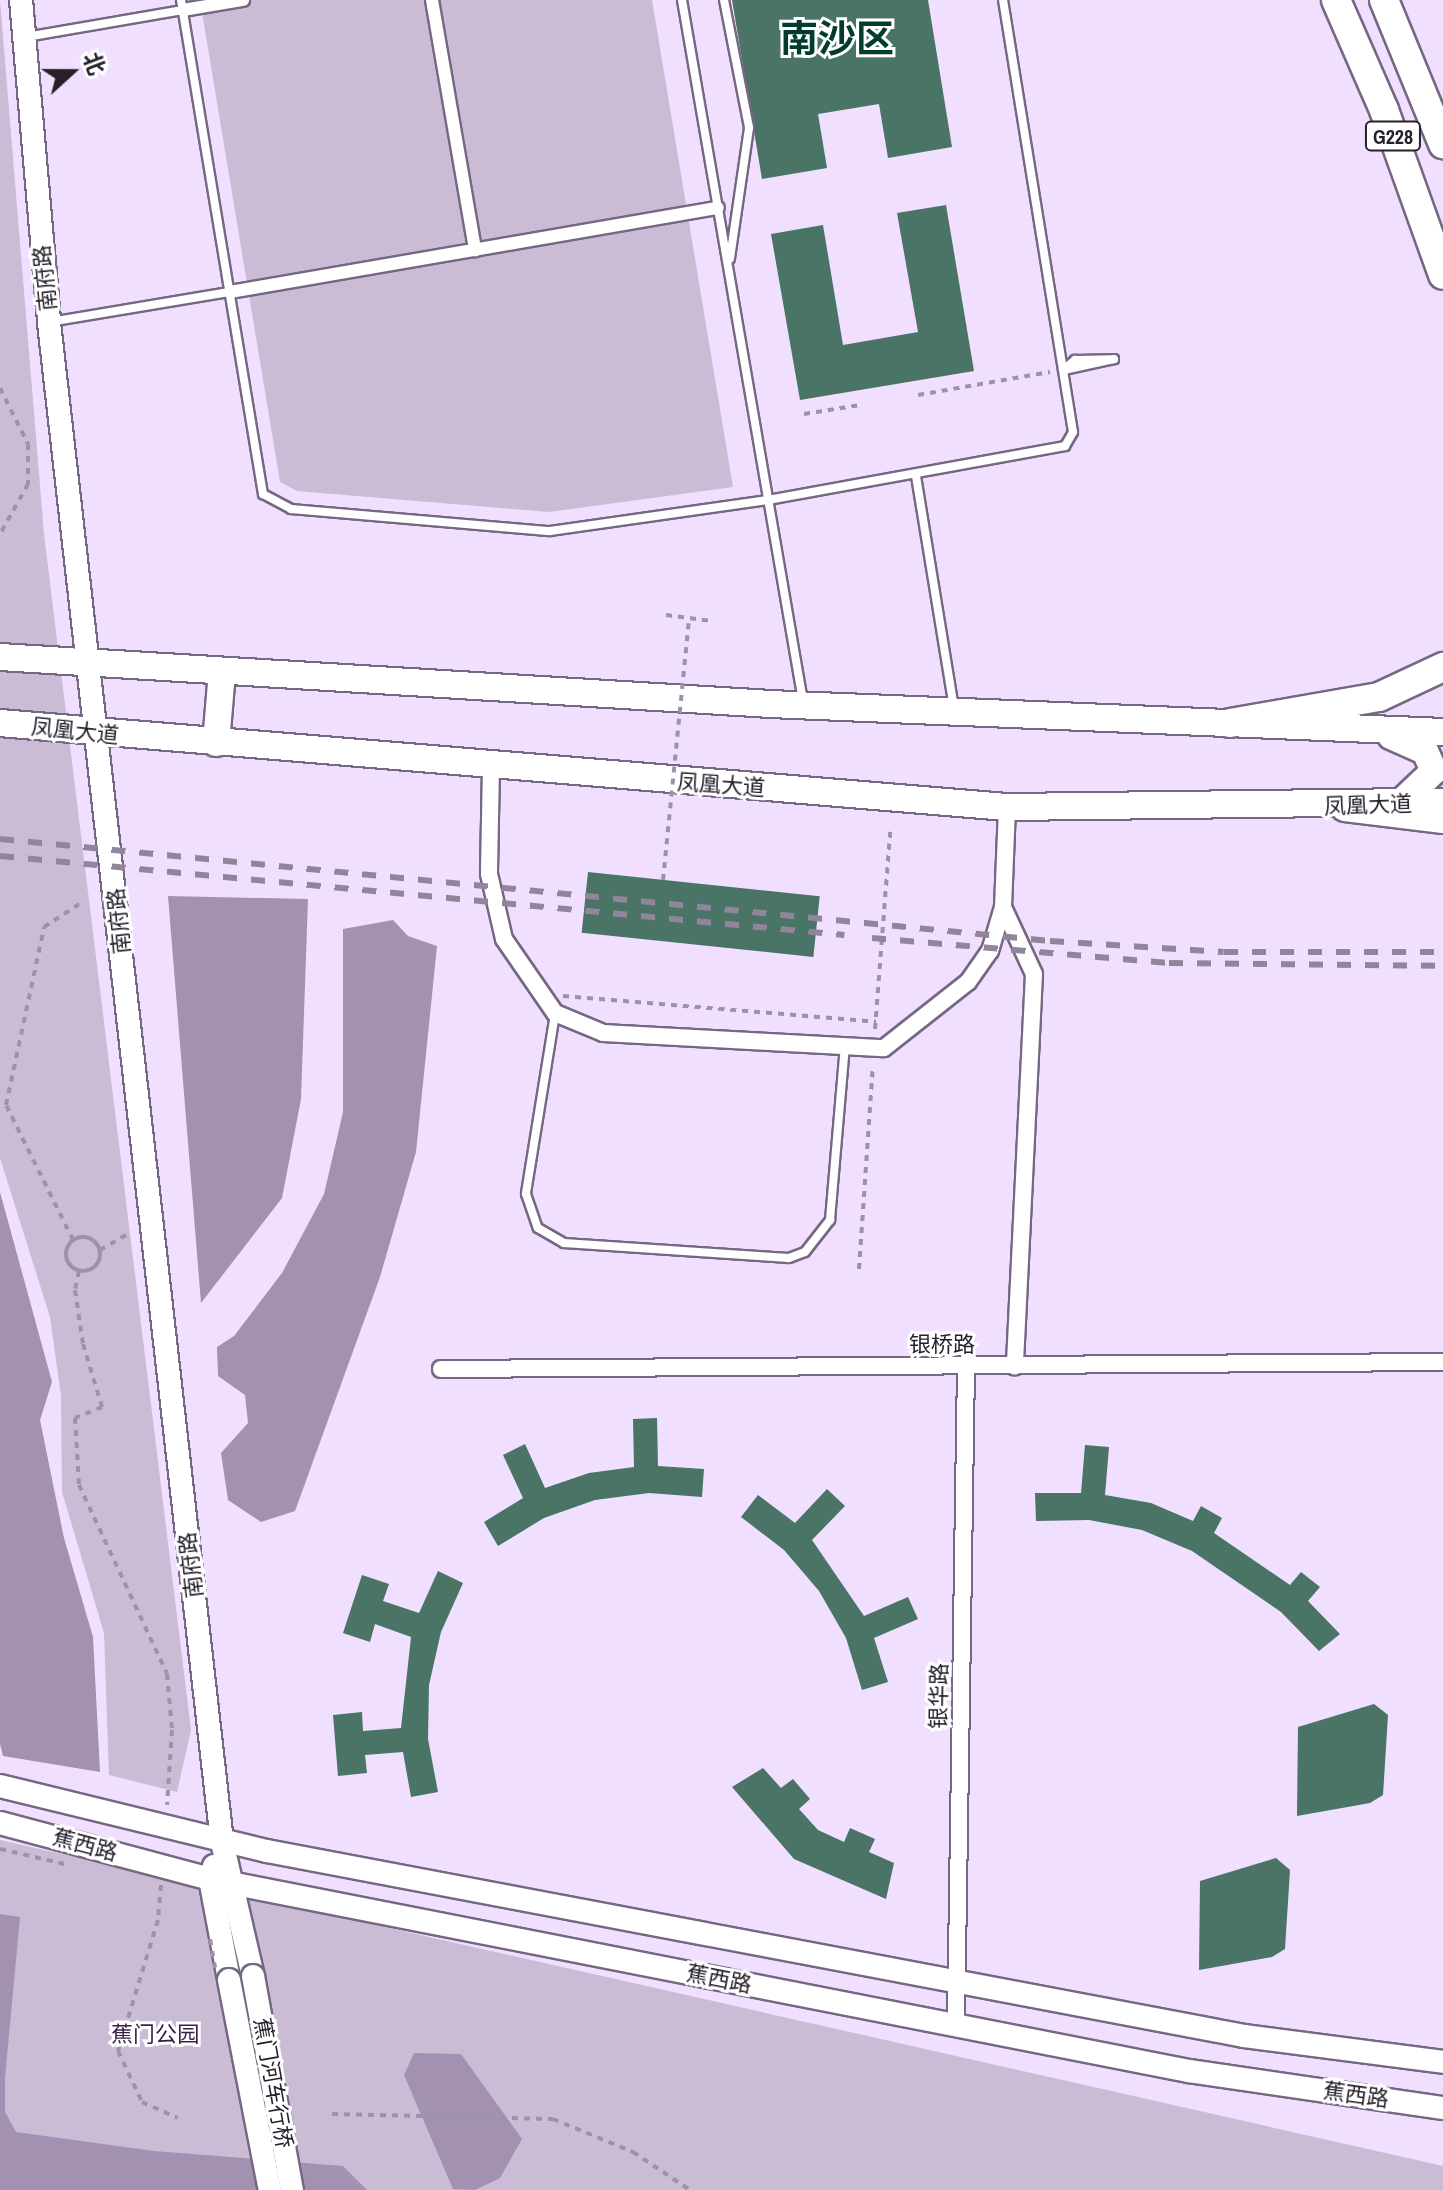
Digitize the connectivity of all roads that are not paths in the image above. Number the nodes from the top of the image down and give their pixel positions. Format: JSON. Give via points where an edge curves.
{"nodes":[{"id":1,"x":21,"y":0,"type":"edge"},
{"id":2,"x":243,"y":0,"type":"edge"},
{"id":3,"x":432,"y":0,"type":"edge"},
{"id":4,"x":682,"y":0,"type":"edge"},
{"id":5,"x":724,"y":0,"type":"edge"},
{"id":6,"x":1003,"y":0,"type":"edge"},
{"id":7,"x":1336,"y":0,"type":"edge"},
{"id":8,"x":1384,"y":0,"type":"edge"},
{"id":9,"x":182,"y":5,"type":"edge"},
{"id":10,"x":22,"y":38,"type":"junction"},
{"id":11,"x":1443,"y":144,"type":"edge"},
{"id":12,"x":718,"y":208,"type":"junction"},
{"id":13,"x":475,"y":250,"type":"junction"},
{"id":14,"x":729,"y":270,"type":"junction"},
{"id":15,"x":1443,"y":275,"type":"edge"},
{"id":16,"x":230,"y":292,"type":"junction"},
{"id":17,"x":49,"y":323,"type":"junction"},
{"id":18,"x":1063,"y":370,"type":"junction"},
{"id":19,"x":916,"y":476,"type":"junction"},
{"id":20,"x":768,"y":500,"type":"junction"},
{"id":21,"x":0,"y":657,"type":"edge"},
{"id":22,"x":87,"y":664,"type":"junction"},
{"id":23,"x":1443,"y":667,"type":"edge"},
{"id":24,"x":222,"y":671,"type":"junction"},
{"id":25,"x":804,"y":705,"type":"junction"},
{"id":26,"x":955,"y":712,"type":"junction"},
{"id":27,"x":0,"y":723,"type":"edge"},
{"id":28,"x":1230,"y":723,"type":"junction"},
{"id":29,"x":1379,"y":731,"type":"junction"},
{"id":30,"x":1443,"y":732,"type":"edge"},
{"id":31,"x":100,"y":734,"type":"junction"},
{"id":32,"x":216,"y":743,"type":"junction"},
{"id":33,"x":491,"y":767,"type":"junction"},
{"id":34,"x":1443,"y":802,"type":"edge"},
{"id":35,"x":1396,"y":806,"type":"junction"},
{"id":36,"x":1007,"y":807,"type":"junction"},
{"id":37,"x":1345,"y":807,"type":"junction"},
{"id":38,"x":1443,"y":819,"type":"edge"},
{"id":39,"x":1003,"y":907,"type":"junction"},
{"id":40,"x":555,"y":1013,"type":"junction"},
{"id":41,"x":845,"y":1046,"type":"junction"},
{"id":42,"x":1443,"y":1362,"type":"edge"},
{"id":43,"x":966,"y":1367,"type":"junction"},
{"id":44,"x":1015,"y":1367,"type":"junction"},
{"id":45,"x":441,"y":1369,"type":"dead end"},
{"id":46,"x":0,"y":1786,"type":"edge"},
{"id":47,"x":0,"y":1823,"type":"edge"},
{"id":48,"x":222,"y":1842,"type":"junction"},
{"id":49,"x":210,"y":1879,"type":"junction"},
{"id":50,"x":236,"y":1882,"type":"junction"},
{"id":51,"x":253,"y":1976,"type":"joint"},
{"id":52,"x":229,"y":1980,"type":"joint"},
{"id":53,"x":957,"y":1982,"type":"junction"},
{"id":54,"x":956,"y":2025,"type":"junction"},
{"id":55,"x":1443,"y":2062,"type":"edge"},
{"id":56,"x":1443,"y":2108,"type":"edge"},
{"id":57,"x":270,"y":2190,"type":"edge"},
{"id":58,"x":292,"y":2190,"type":"edge"}],
"edges":[{"from":1,"to":10,"type":"street","name":"南府路"},
{"from":2,"to":9,"type":"street"},
{"from":3,"to":13,"type":"street"},
{"from":4,"to":12,"type":"lane"},
{"from":5,"to":14,"type":"lane","via":[[749,128]]},
{"from":6,"to":18,"type":"lane"},
{"from":7,"to":15,"type":"highway","number":"G228","via":[[1384,110]]},
{"from":8,"to":11,"type":"highway","number":"G228"},
{"from":9,"to":10,"type":"lane"},
{"from":9,"to":16,"type":"lane"},
{"from":10,"to":17,"type":"street","name":"南府路"},
{"from":12,"to":13,"type":"street"},
{"from":12,"to":14,"type":"lane"},
{"from":13,"to":16,"type":"street"},
{"from":14,"to":20,"type":"lane"},
{"from":16,"to":17,"type":"lane"},
{"from":16,"to":20,"type":"lane","via":[[263,494],[291,509],[550,531]]},
{"from":17,"to":22,"type":"street","name":"南府路"},
{"from":18,"to":18,"type":"lane","via":[[1101,366],[1114,359],[1075,360]]},
{"from":18,"to":19,"type":"lane","via":[[1073,432],[1065,446]]},
{"from":19,"to":20,"type":"lane"},
{"from":19,"to":26,"type":"lane"},
{"from":20,"to":25,"type":"lane"},
{"from":21,"to":22,"type":"main road"},
{"from":22,"to":24,"type":"main road"},
{"from":22,"to":31,"type":"street","name":"南府路"},
{"from":23,"to":28,"type":"highway","via":[[1379,697]]},
{"from":24,"to":25,"type":"main road"},
{"from":24,"to":32,"type":"main road"},
{"from":25,"to":26,"type":"main road"},
{"from":26,"to":28,"type":"main road"},
{"from":27,"to":31,"type":"main road","name":"凤凰大道"},
{"from":28,"to":29,"type":"main road"},
{"from":29,"to":30,"type":"main road"},
{"from":29,"to":35,"type":"main road","via":[[1410,742],[1433,762],[1430,781]]},
{"from":31,"to":32,"type":"main road","name":"凤凰大道"},
{"from":31,"to":48,"type":"street","name":"南府路"},
{"from":32,"to":33,"type":"main road","name":"凤凰大道"},
{"from":33,"to":36,"type":"main road","name":"凤凰大道"},
{"from":33,"to":40,"type":"street","via":[[494,911],[525,977]]},
{"from":34,"to":35,"type":"main road","name":"凤凰大道"},
{"from":35,"to":37,"type":"main road","name":"凤凰大道"},
{"from":36,"to":37,"type":"main road","name":"凤凰大道"},
{"from":36,"to":39,"type":"street"},
{"from":37,"to":38,"type":"highway"},
{"from":39,"to":41,"type":"street","via":[[990,951],[968,982],[884,1048]]},
{"from":39,"to":44,"type":"street","via":[[1034,974]]},
{"from":40,"to":41,"type":"street","via":[[603,1033]]},
{"from":40,"to":41,"type":"lane","via":[[526,1194],[538,1228],[564,1243],[789,1258],[805,1252],[830,1220]]},
{"from":42,"to":44,"type":"street","name":"银桥路"},
{"from":43,"to":44,"type":"street","name":"银桥路"},
{"from":43,"to":45,"type":"street","name":"银桥路"},
{"from":43,"to":53,"type":"street","name":"银华路"},
{"from":46,"to":48,"type":"street","name":"蕉西路"},
{"from":47,"to":49,"type":"street","name":"蕉西路","via":[[153,1874]]},
{"from":48,"to":49,"type":"street","name":"南府路"},
{"from":48,"to":50,"type":"street","name":"南府路"},
{"from":48,"to":53,"type":"street","name":"蕉西路"},
{"from":49,"to":50,"type":"street","name":"蕉西路"},
{"from":49,"to":52,"type":"street","name":"南府路"},
{"from":50,"to":51,"type":"street","name":"南府路"},
{"from":50,"to":54,"type":"street","name":"蕉西路"},
{"from":51,"to":58,"type":"street","name":"蕉门河车行桥","bridge":true},
{"from":52,"to":57,"type":"street","name":"蕉门河车行桥","bridge":true},
{"from":53,"to":54,"type":"street","name":"银华路"},
{"from":53,"to":55,"type":"street","name":"蕉西路","via":[[1244,2036]]},
{"from":54,"to":56,"type":"street","name":"蕉西路","via":[[1189,2071]]}]}
